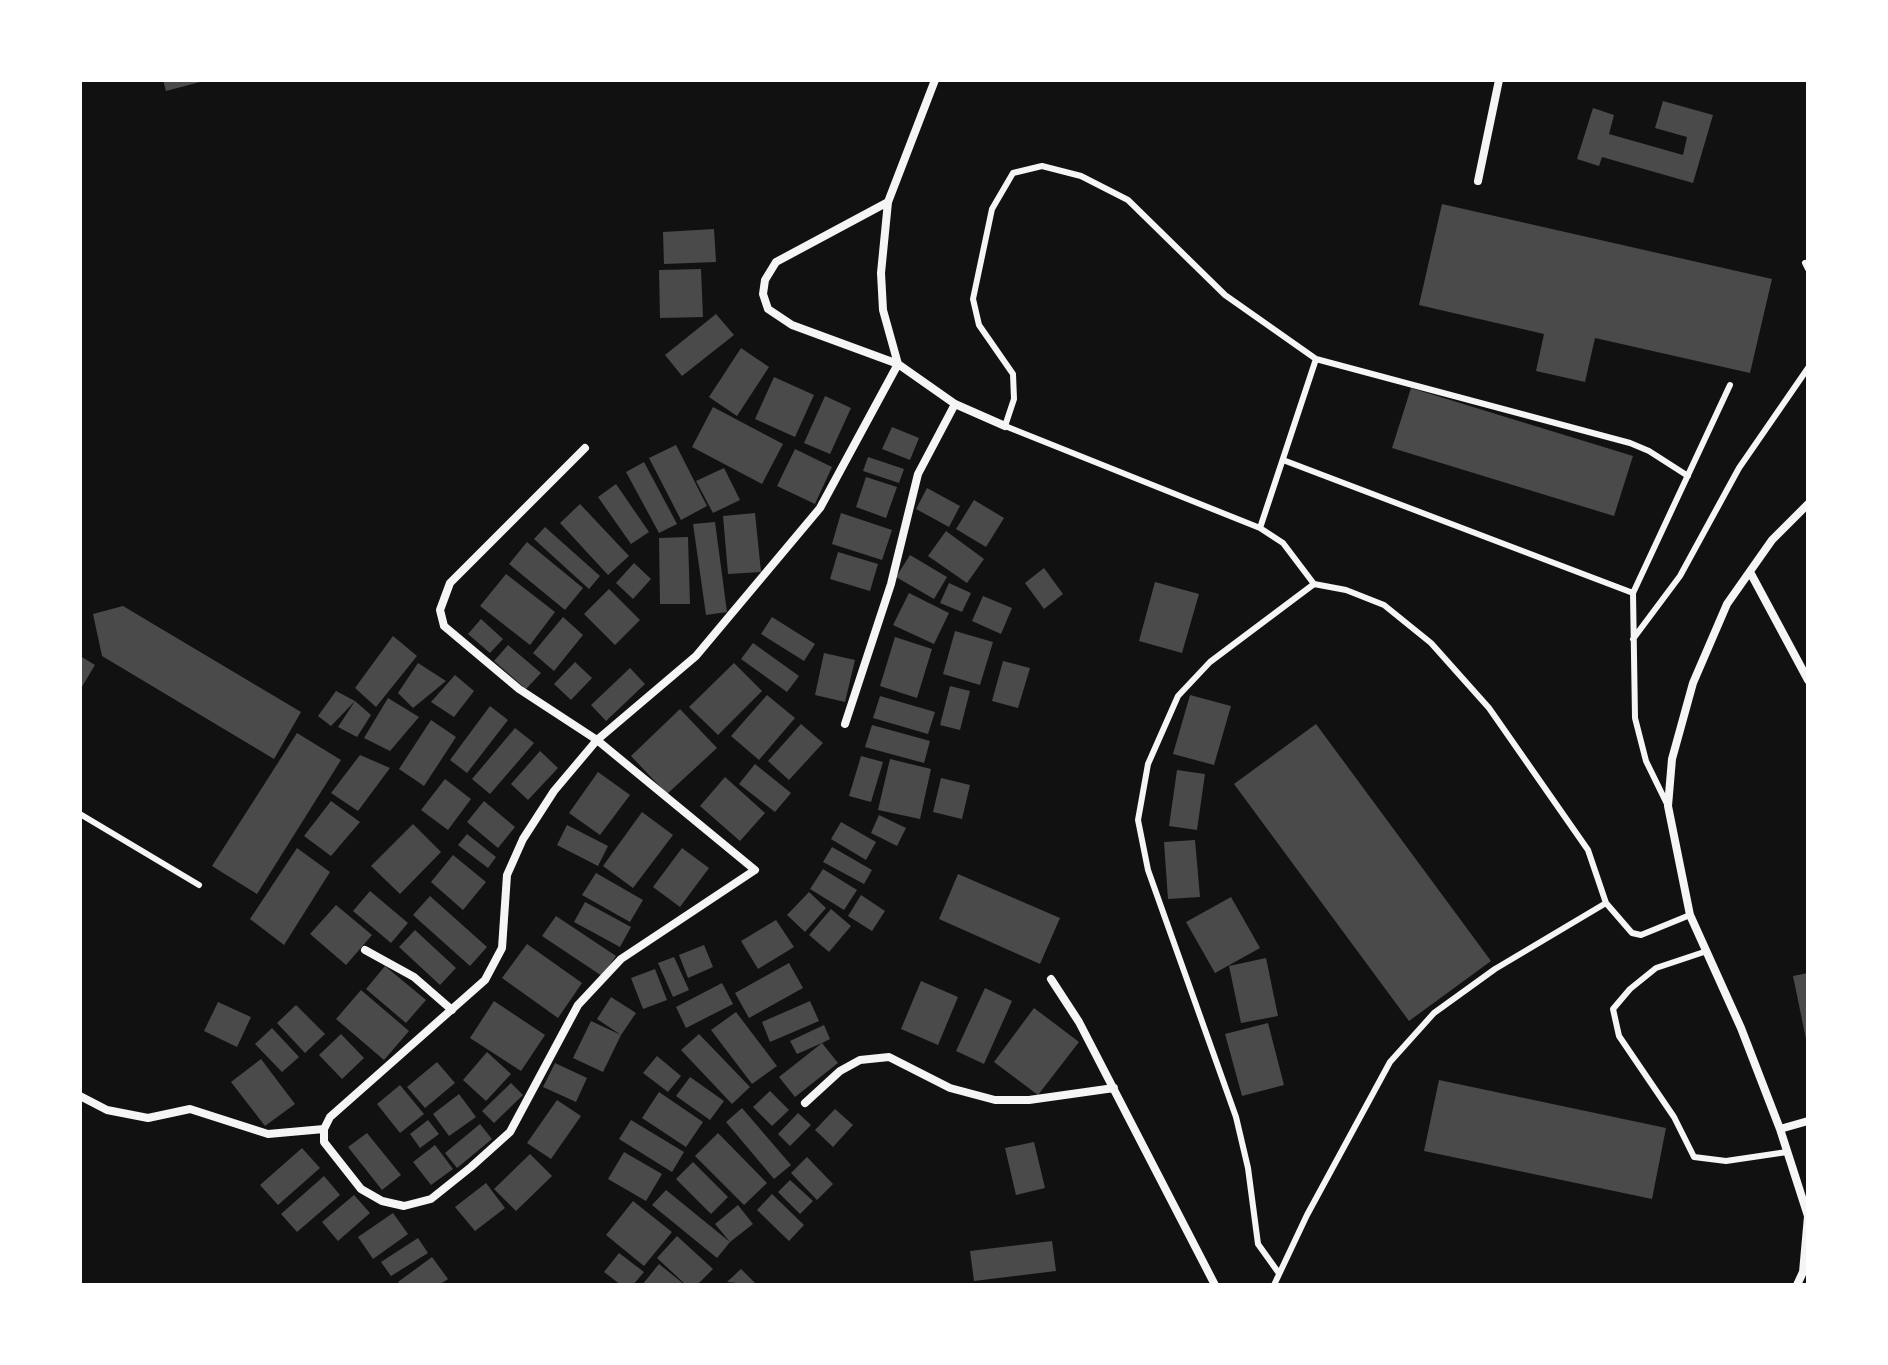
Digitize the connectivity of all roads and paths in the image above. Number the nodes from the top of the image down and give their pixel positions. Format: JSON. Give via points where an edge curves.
{"nodes":[{"id":1,"x":935,"y":80,"type":"edge"},
{"id":2,"x":1499,"y":80,"type":"edge"},
{"id":3,"x":1478,"y":181,"type":"dead end"},
{"id":4,"x":888,"y":202,"type":"junction"},
{"id":5,"x":1316,"y":359,"type":"junction"},
{"id":6,"x":898,"y":364,"type":"junction"},
{"id":7,"x":1808,"y":368,"type":"edge"},
{"id":8,"x":1730,"y":385,"type":"dead end"},
{"id":9,"x":955,"y":404,"type":"junction"},
{"id":10,"x":1005,"y":426,"type":"junction"},
{"id":11,"x":585,"y":448,"type":"dead end"},
{"id":12,"x":1283,"y":460,"type":"junction"},
{"id":13,"x":1688,"y":476,"type":"junction"},
{"id":14,"x":1808,"y":504,"type":"edge"},
{"id":15,"x":1260,"y":528,"type":"junction"},
{"id":16,"x":1750,"y":572,"type":"junction"},
{"id":17,"x":1314,"y":584,"type":"junction"},
{"id":18,"x":1633,"y":593,"type":"junction"},
{"id":19,"x":1633,"y":639,"type":"junction"},
{"id":20,"x":1808,"y":680,"type":"edge"},
{"id":21,"x":845,"y":724,"type":"dead end"},
{"id":22,"x":597,"y":740,"type":"junction"},
{"id":23,"x":1668,"y":806,"type":"junction"},
{"id":24,"x":80,"y":814,"type":"edge"},
{"id":25,"x":199,"y":885,"type":"dead end"},
{"id":26,"x":1606,"y":903,"type":"junction"},
{"id":27,"x":1690,"y":915,"type":"junction"},
{"id":28,"x":365,"y":950,"type":"dead end"},
{"id":29,"x":1704,"y":952,"type":"junction"},
{"id":30,"x":1051,"y":979,"type":"dead end"},
{"id":31,"x":452,"y":1010,"type":"junction"},
{"id":32,"x":1114,"y":1088,"type":"junction"},
{"id":33,"x":80,"y":1096,"type":"edge"},
{"id":34,"x":805,"y":1103,"type":"dead end"},
{"id":35,"x":1808,"y":1121,"type":"edge"},
{"id":36,"x":324,"y":1129,"type":"junction"},
{"id":37,"x":1780,"y":1129,"type":"junction"},
{"id":38,"x":1787,"y":1152,"type":"junction"},
{"id":39,"x":1278,"y":1272,"type":"junction"},
{"id":40,"x":1215,"y":1285,"type":"edge"},
{"id":41,"x":1274,"y":1285,"type":"edge"},
{"id":42,"x":1797,"y":1285,"type":"edge"}],
"edges":[{"from":1,"to":4,"type":"street"},
{"from":2,"to":3,"type":"street"},
{"from":4,"to":6,"type":"street","via":[[883,310]]},
{"from":4,"to":6,"type":"street","via":[[776,262],[763,294],[768,309],[792,325]]},
{"from":5,"to":10,"type":"lane","via":[[1225,295],[1128,200],[1081,176],[1042,166],[1013,173],[992,209],[973,299],[979,325],[1013,374],[1014,399]]},
{"from":5,"to":12,"type":"lane"},
{"from":5,"to":13,"type":"lane","via":[[1630,443]]},
{"from":6,"to":9,"type":"street"},
{"from":6,"to":22,"type":"street","via":[[820,508],[696,656]]},
{"from":7,"to":19,"type":"lane","via":[[1739,468],[1680,576]]},
{"from":8,"to":13,"type":"lane"},
{"from":9,"to":10,"type":"street"},
{"from":9,"to":21,"type":"street","via":[[918,474],[891,584]]},
{"from":10,"to":15,"type":"lane"},
{"from":11,"to":22,"type":"street","via":[[450,583],[440,610],[444,626],[519,689]]},
{"from":12,"to":15,"type":"lane"},
{"from":12,"to":18,"type":"lane"},
{"from":13,"to":18,"type":"lane"},
{"from":14,"to":16,"type":"street","via":[[1772,540]]},
{"from":15,"to":17,"type":"lane","via":[[1283,543]]},
{"from":16,"to":20,"type":"street"},
{"from":16,"to":23,"type":"street","via":[[1727,604],[1693,683],[1672,759]]},
{"from":17,"to":26,"type":"lane","via":[[1384,605],[1431,643],[1489,708],[1588,850]]},
{"from":17,"to":39,"type":"lane","via":[[1210,662],[1178,696],[1148,764],[1138,820],[1148,870],[1236,1117],[1258,1244]]},
{"from":18,"to":19,"type":"lane"},
{"from":19,"to":23,"type":"lane","via":[[1635,718],[1646,761]]},
{"from":22,"to":31,"type":"street","via":[[523,839],[507,875],[502,948],[485,980]]},
{"from":22,"to":36,"type":"street","via":[[755,870],[621,959],[578,1005],[510,1132],[431,1199],[404,1206],[361,1189],[324,1142]]},
{"from":23,"to":27,"type":"street"},
{"from":24,"to":25,"type":"lane"},
{"from":26,"to":27,"type":"lane","via":[[1632,933],[1641,935]]},
{"from":26,"to":39,"type":"lane","via":[[1495,969],[1434,1013],[1390,1062]]},
{"from":27,"to":29,"type":"street"},
{"from":28,"to":31,"type":"street","via":[[414,977]]},
{"from":29,"to":37,"type":"street","via":[[1741,1028]]},
{"from":29,"to":38,"type":"lane","via":[[1656,968],[1630,989],[1613,1009],[1619,1036],[1674,1117],[1694,1157],[1726,1161]]},
{"from":30,"to":32,"type":"street"},
{"from":31,"to":36,"type":"street","via":[[346,1100]]},
{"from":32,"to":34,"type":"street","via":[[995,1100],[950,1088],[889,1057],[860,1060]]},
{"from":32,"to":40,"type":"street"},
{"from":33,"to":36,"type":"street","via":[[107,1110],[148,1118],[190,1109],[268,1134]]},
{"from":35,"to":37,"type":"street"},
{"from":37,"to":38,"type":"street"},
{"from":38,"to":42,"type":"street","via":[[1808,1216]]},
{"from":39,"to":41,"type":"lane"}]}
